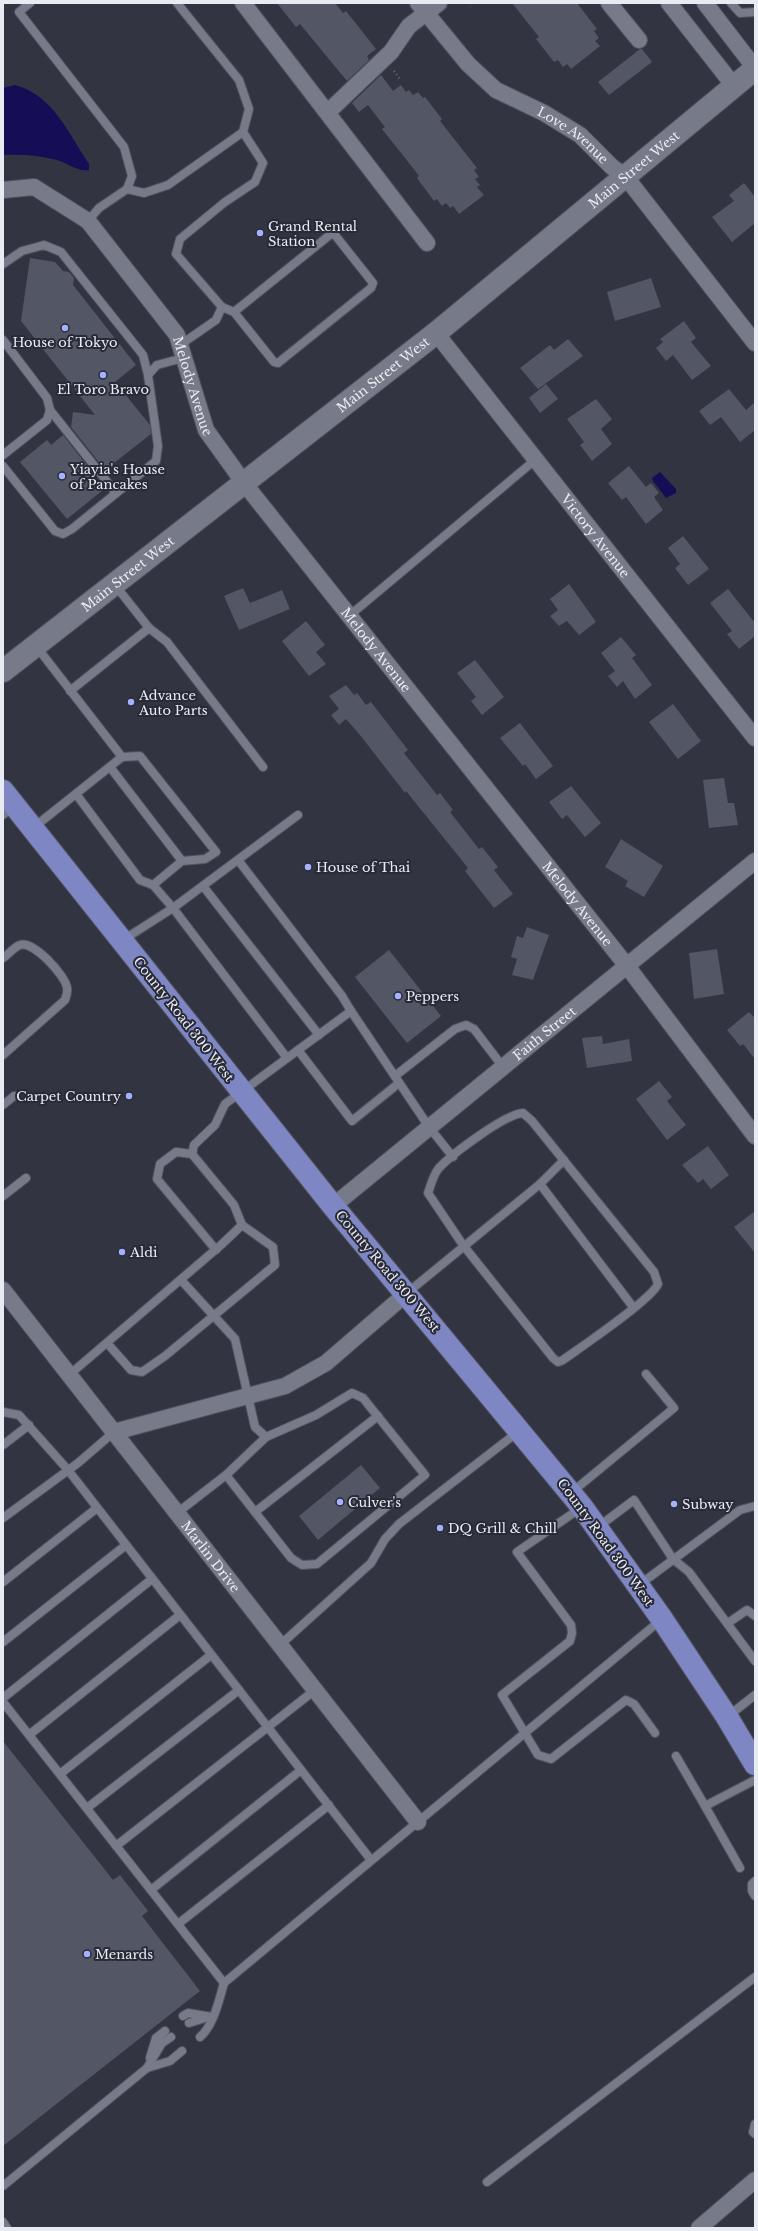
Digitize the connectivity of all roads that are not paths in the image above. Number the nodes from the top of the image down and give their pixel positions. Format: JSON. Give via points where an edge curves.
{"nodes":[{"id":1,"x":30,"y":3,"type":"edge"},
{"id":2,"x":177,"y":3,"type":"edge"},
{"id":3,"x":243,"y":3,"type":"edge"},
{"id":4,"x":439,"y":3,"type":"edge"},
{"id":5,"x":609,"y":3,"type":"edge"},
{"id":6,"x":669,"y":3,"type":"edge"},
{"id":7,"x":705,"y":3,"type":"edge"},
{"id":8,"x":731,"y":3,"type":"edge"},
{"id":9,"x":422,"y":8,"type":"edge"},
{"id":10,"x":755,"y":12,"type":"edge"},
{"id":11,"x":639,"y":40,"type":"dead end"},
{"id":12,"x":755,"y":68,"type":"edge"},
{"id":13,"x":734,"y":86,"type":"junction"},
{"id":14,"x":328,"y":112,"type":"junction"},
{"id":15,"x":243,"y":132,"type":"junction"},
{"id":16,"x":625,"y":176,"type":"junction"},
{"id":17,"x":127,"y":189,"type":"junction"},
{"id":18,"x":3,"y":190,"type":"edge"},
{"id":19,"x":88,"y":221,"type":"junction"},
{"id":20,"x":427,"y":243,"type":"dead end"},
{"id":21,"x":3,"y":264,"type":"edge"},
{"id":22,"x":222,"y":307,"type":"junction"},
{"id":23,"x":234,"y":312,"type":"junction"},
{"id":24,"x":436,"y":333,"type":"junction"},
{"id":25,"x":3,"y":340,"type":"edge"},
{"id":26,"x":755,"y":343,"type":"edge"},
{"id":27,"x":182,"y":352,"type":"junction"},
{"id":28,"x":148,"y":375,"type":"junction"},
{"id":29,"x":50,"y":410,"type":"junction"},
{"id":30,"x":3,"y":455,"type":"edge"},
{"id":31,"x":535,"y":460,"type":"junction"},
{"id":32,"x":3,"y":466,"type":"edge"},
{"id":33,"x":244,"y":483,"type":"junction"},
{"id":34,"x":116,"y":492,"type":"junction"},
{"id":35,"x":114,"y":584,"type":"junction"},
{"id":36,"x":349,"y":616,"type":"junction"},
{"id":37,"x":149,"y":628,"type":"junction"},
{"id":38,"x":35,"y":646,"type":"junction"},
{"id":39,"x":3,"y":671,"type":"edge"},
{"id":40,"x":70,"y":691,"type":"junction"},
{"id":41,"x":755,"y":738,"type":"edge"},
{"id":42,"x":122,"y":758,"type":"junction"},
{"id":43,"x":110,"y":767,"type":"junction"},
{"id":44,"x":263,"y":767,"type":"dead end"},
{"id":45,"x":76,"y":794,"type":"junction"},
{"id":46,"x":7,"y":804,"type":"edge"},
{"id":47,"x":298,"y":815,"type":"dead end"},
{"id":48,"x":33,"y":828,"type":"junction"},
{"id":49,"x":238,"y":860,"type":"junction"},
{"id":50,"x":182,"y":861,"type":"junction"},
{"id":51,"x":755,"y":861,"type":"edge"},
{"id":52,"x":153,"y":885,"type":"junction"},
{"id":53,"x":203,"y":886,"type":"junction"},
{"id":54,"x":174,"y":908,"type":"junction"},
{"id":55,"x":122,"y":941,"type":"junction"},
{"id":56,"x":3,"y":958,"type":"edge"},
{"id":57,"x":627,"y":966,"type":"junction"},
{"id":58,"x":351,"y":1011,"type":"junction"},
{"id":59,"x":319,"y":1035,"type":"junction"},
{"id":60,"x":298,"y":1050,"type":"junction"},
{"id":61,"x":3,"y":1055,"type":"edge"},
{"id":62,"x":287,"y":1058,"type":"junction"},
{"id":63,"x":503,"y":1067,"type":"junction"},
{"id":64,"x":397,"y":1080,"type":"junction"},
{"id":65,"x":242,"y":1092,"type":"junction"},
{"id":66,"x":14,"y":1096,"type":"dead end"},
{"id":67,"x":3,"y":1105,"type":"edge"},
{"id":68,"x":429,"y":1127,"type":"junction"},
{"id":69,"x":755,"y":1136,"type":"edge"},
{"id":70,"x":192,"y":1154,"type":"junction"},
{"id":71,"x":453,"y":1157,"type":"junction"},
{"id":72,"x":564,"y":1160,"type":"junction"},
{"id":73,"x":26,"y":1178,"type":"dead end"},
{"id":74,"x":540,"y":1184,"type":"junction"},
{"id":75,"x":3,"y":1196,"type":"edge"},
{"id":76,"x":333,"y":1206,"type":"junction"},
{"id":77,"x":242,"y":1225,"type":"junction"},
{"id":78,"x":463,"y":1245,"type":"junction"},
{"id":79,"x":216,"y":1250,"type":"junction"},
{"id":80,"x":181,"y":1280,"type":"junction"},
{"id":81,"x":3,"y":1290,"type":"edge"},
{"id":82,"x":407,"y":1293,"type":"junction"},
{"id":83,"x":633,"y":1308,"type":"junction"},
{"id":84,"x":215,"y":1316,"type":"junction"},
{"id":85,"x":108,"y":1343,"type":"junction"},
{"id":86,"x":646,"y":1374,"type":"dead end"},
{"id":87,"x":69,"y":1376,"type":"junction"},
{"id":88,"x":249,"y":1396,"type":"junction"},
{"id":89,"x":3,"y":1412,"type":"edge"},
{"id":90,"x":378,"y":1416,"type":"junction"},
{"id":91,"x":29,"y":1425,"type":"junction"},
{"id":92,"x":519,"y":1430,"type":"junction"},
{"id":93,"x":114,"y":1432,"type":"junction"},
{"id":94,"x":266,"y":1437,"type":"junction"},
{"id":95,"x":3,"y":1445,"type":"edge"},
{"id":96,"x":68,"y":1470,"type":"junction"},
{"id":97,"x":226,"y":1475,"type":"junction"},
{"id":98,"x":577,"y":1500,"type":"junction"},
{"id":99,"x":755,"y":1506,"type":"edge"},
{"id":100,"x":97,"y":1508,"type":"junction"},
{"id":101,"x":255,"y":1512,"type":"junction"},
{"id":102,"x":177,"y":1513,"type":"junction"},
{"id":103,"x":3,"y":1518,"type":"edge"},
{"id":104,"x":598,"y":1527,"type":"junction"},
{"id":105,"x":126,"y":1545,"type":"junction"},
{"id":106,"x":674,"y":1559,"type":"junction"},
{"id":107,"x":152,"y":1579,"type":"junction"},
{"id":108,"x":3,"y":1582,"type":"edge"},
{"id":109,"x":638,"y":1585,"type":"junction"},
{"id":110,"x":180,"y":1615,"type":"junction"},
{"id":111,"x":755,"y":1616,"type":"edge"},
{"id":112,"x":662,"y":1619,"type":"junction"},
{"id":113,"x":728,"y":1622,"type":"junction"},
{"id":114,"x":3,"y":1642,"type":"edge"},
{"id":115,"x":280,"y":1645,"type":"junction"},
{"id":116,"x":211,"y":1655,"type":"junction"},
{"id":117,"x":755,"y":1661,"type":"edge"},
{"id":118,"x":239,"y":1690,"type":"junction"},
{"id":119,"x":315,"y":1690,"type":"junction"},
{"id":120,"x":755,"y":1696,"type":"edge"},
{"id":121,"x":3,"y":1698,"type":"edge"},
{"id":122,"x":3,"y":1702,"type":"edge"},
{"id":123,"x":727,"y":1717,"type":"junction"},
{"id":124,"x":268,"y":1727,"type":"junction"},
{"id":125,"x":525,"y":1733,"type":"junction"},
{"id":126,"x":655,"y":1733,"type":"dead end"},
{"id":127,"x":29,"y":1735,"type":"junction"},
{"id":128,"x":676,"y":1756,"type":"dead end"},
{"id":129,"x":755,"y":1764,"type":"edge"},
{"id":130,"x":301,"y":1770,"type":"junction"},
{"id":131,"x":60,"y":1774,"type":"junction"},
{"id":132,"x":755,"y":1780,"type":"edge"},
{"id":133,"x":329,"y":1805,"type":"junction"},
{"id":134,"x":705,"y":1806,"type":"junction"},
{"id":135,"x":87,"y":1808,"type":"junction"},
{"id":136,"x":418,"y":1822,"type":"junction"},
{"id":137,"x":116,"y":1846,"type":"junction"},
{"id":138,"x":371,"y":1860,"type":"junction"},
{"id":139,"x":740,"y":1868,"type":"dead end"},
{"id":140,"x":755,"y":1881,"type":"edge"},
{"id":141,"x":151,"y":1890,"type":"junction"},
{"id":142,"x":755,"y":1896,"type":"edge"},
{"id":143,"x":178,"y":1924,"type":"junction"},
{"id":144,"x":755,"y":1977,"type":"edge"},
{"id":145,"x":224,"y":1983,"type":"junction"},
{"id":146,"x":212,"y":2017,"type":"junction"},
{"id":147,"x":186,"y":2019,"type":"dead end"},
{"id":148,"x":168,"y":2034,"type":"dead end"},
{"id":149,"x":200,"y":2037,"type":"dead end"},
{"id":150,"x":182,"y":2051,"type":"dead end"},
{"id":151,"x":147,"y":2068,"type":"junction"},
{"id":152,"x":755,"y":2124,"type":"edge"},
{"id":153,"x":755,"y":2134,"type":"edge"},
{"id":154,"x":755,"y":2180,"type":"edge"},
{"id":155,"x":487,"y":2182,"type":"dead end"},
{"id":156,"x":3,"y":2186,"type":"edge"},
{"id":157,"x":3,"y":2222,"type":"edge"},
{"id":158,"x":8,"y":2228,"type":"edge"},
{"id":159,"x":699,"y":2228,"type":"edge"}],
"edges":[{"from":1,"to":17,"type":"lane","via":[[19,12],[124,147],[132,176]]},
{"from":2,"to":15,"type":"lane","via":[[239,80],[249,109]]},
{"from":3,"to":14,"type":"street"},
{"from":4,"to":9,"type":"street"},
{"from":5,"to":11,"type":"street"},
{"from":6,"to":13,"type":"street"},
{"from":7,"to":12,"type":"street"},
{"from":8,"to":10,"type":"lane","via":[[740,14]]},
{"from":9,"to":14,"type":"street","via":[[391,52]]},
{"from":9,"to":16,"type":"street","name":"Love Avenue","via":[[468,64],[496,90],[544,113],[580,135],[612,167]]},
{"from":12,"to":13,"type":"main road","name":"Main Street West"},
{"from":13,"to":16,"type":"main road","name":"Main Street West"},
{"from":14,"to":20,"type":"street"},
{"from":15,"to":17,"type":"lane","via":[[168,185],[144,193]]},
{"from":15,"to":22,"type":"lane","via":[[263,163],[254,182],[224,202],[180,239],[176,254]]},
{"from":16,"to":24,"type":"main road","name":"Main Street West"},
{"from":16,"to":26,"type":"street","name":"Love Avenue"},
{"from":17,"to":19,"type":"lane","via":[[100,208]]},
{"from":18,"to":19,"type":"street","name":"Melody Avenue","via":[[34,187]]},
{"from":19,"to":27,"type":"street","name":"Melody Avenue","via":[[177,335]]},
{"from":21,"to":28,"type":"lane","via":[[22,251],[44,245],[61,252],[143,354]]},
{"from":22,"to":23,"type":"lane"},
{"from":22,"to":27,"type":"lane","via":[[216,320]]},
{"from":23,"to":23,"type":"lane","via":[[274,362],[278,363],[371,288],[373,283],[332,234]]},
{"from":24,"to":31,"type":"street","name":"Victory Avenue"},
{"from":24,"to":33,"type":"main road","name":"Main Street West"},
{"from":25,"to":29,"type":"lane","via":[[47,398]]},
{"from":27,"to":28,"type":"lane","via":[[156,365]]},
{"from":27,"to":33,"type":"street","name":"Melody Avenue","via":[[206,430]]},
{"from":28,"to":34,"type":"lane","via":[[158,446],[156,460]]},
{"from":29,"to":30,"type":"lane","via":[[46,420]]},
{"from":29,"to":34,"type":"lane"},
{"from":31,"to":36,"type":"lane"},
{"from":31,"to":41,"type":"street","name":"Victory Avenue"},
{"from":32,"to":34,"type":"lane","via":[[55,531],[63,534]]},
{"from":33,"to":35,"type":"main road","name":"Main Street West"},
{"from":33,"to":36,"type":"street","name":"Melody Avenue"},
{"from":35,"to":37,"type":"lane"},
{"from":35,"to":38,"type":"main road","name":"Main Street West"},
{"from":36,"to":57,"type":"street","name":"Melody Avenue"},
{"from":37,"to":40,"type":"lane"},
{"from":37,"to":44,"type":"lane","via":[[167,642]]},
{"from":38,"to":39,"type":"main road","name":"Main Street West"},
{"from":38,"to":40,"type":"lane"},
{"from":40,"to":42,"type":"lane"},
{"from":42,"to":43,"type":"lane"},
{"from":42,"to":50,"type":"lane","via":[[140,756],[216,852],[206,859]]},
{"from":43,"to":45,"type":"lane"},
{"from":43,"to":50,"type":"lane"},
{"from":45,"to":48,"type":"lane"},
{"from":45,"to":52,"type":"lane","via":[[140,880]]},
{"from":46,"to":48,"type":"main road","name":"County Road 300 West"},
{"from":47,"to":49,"type":"lane"},
{"from":48,"to":55,"type":"main road","name":"County Road 300 West"},
{"from":49,"to":53,"type":"lane"},
{"from":49,"to":58,"type":"lane"},
{"from":50,"to":52,"type":"lane"},
{"from":51,"to":57,"type":"street","name":"Faith Street"},
{"from":52,"to":54,"type":"lane"},
{"from":53,"to":54,"type":"lane"},
{"from":53,"to":59,"type":"lane"},
{"from":54,"to":55,"type":"lane"},
{"from":54,"to":62,"type":"lane"},
{"from":55,"to":65,"type":"main road","name":"County Road 300 West"},
{"from":56,"to":61,"type":"lane","via":[[20,945],[30,945],[42,954],[68,988],[65,1000]]},
{"from":57,"to":63,"type":"street","name":"Faith Street"},
{"from":57,"to":69,"type":"street","name":"Melody Avenue"},
{"from":58,"to":59,"type":"lane"},
{"from":58,"to":64,"type":"lane"},
{"from":59,"to":60,"type":"lane"},
{"from":60,"to":62,"type":"lane"},
{"from":60,"to":64,"type":"lane","via":[[352,1121]]},
{"from":62,"to":65,"type":"lane"},
{"from":63,"to":64,"type":"lane","via":[[474,1029],[466,1025],[455,1029]]},
{"from":63,"to":68,"type":"street","name":"Faith Street"},
{"from":64,"to":68,"type":"lane"},
{"from":65,"to":70,"type":"lane","via":[[225,1104],[215,1125],[194,1145]]},
{"from":65,"to":76,"type":"main road","name":"County Road 300 West"},
{"from":66,"to":67,"type":"lane"},
{"from":68,"to":71,"type":"lane"},
{"from":68,"to":76,"type":"street","name":"Faith Street"},
{"from":70,"to":77,"type":"lane","via":[[234,1205]]},
{"from":70,"to":79,"type":"lane","via":[[176,1152],[160,1164],[157,1179]]},
{"from":71,"to":72,"type":"lane","via":[[499,1122],[523,1113]]},
{"from":71,"to":78,"type":"lane","via":[[440,1168],[428,1193]]},
{"from":72,"to":74,"type":"lane"},
{"from":72,"to":83,"type":"lane","via":[[657,1278],[655,1290]]},
{"from":73,"to":75,"type":"lane"},
{"from":74,"to":78,"type":"lane"},
{"from":74,"to":83,"type":"lane"},
{"from":76,"to":82,"type":"main road","name":"County Road 300 West"},
{"from":77,"to":79,"type":"lane"},
{"from":77,"to":84,"type":"lane","via":[[273,1247],[275,1265]]},
{"from":78,"to":82,"type":"lane"},
{"from":78,"to":83,"type":"lane","via":[[558,1362]]},
{"from":79,"to":80,"type":"lane"},
{"from":80,"to":84,"type":"lane"},
{"from":80,"to":85,"type":"lane"},
{"from":81,"to":87,"type":"street","name":"Marlin Drive"},
{"from":82,"to":88,"type":"street","via":[[326,1363],[285,1386]]},
{"from":82,"to":92,"type":"main road","name":"County Road 300 West"},
{"from":84,"to":85,"type":"lane","via":[[142,1372],[132,1370]]},
{"from":84,"to":88,"type":"lane","via":[[235,1339]]},
{"from":85,"to":87,"type":"lane"},
{"from":86,"to":98,"type":"lane","via":[[674,1408]]},
{"from":87,"to":93,"type":"street","name":"Marlin Drive"},
{"from":88,"to":93,"type":"street"},
{"from":88,"to":94,"type":"lane","via":[[255,1427]]},
{"from":89,"to":91,"type":"lane","via":[[19,1415]]},
{"from":90,"to":94,"type":"lane","via":[[363,1398],[352,1393],[316,1415]]},
{"from":90,"to":101,"type":"lane"},
{"from":90,"to":101,"type":"lane","via":[[425,1475],[317,1564],[302,1565],[291,1558]]},
{"from":91,"to":95,"type":"lane"},
{"from":91,"to":96,"type":"lane"},
{"from":92,"to":98,"type":"main road","name":"County Road 300 West"},
{"from":92,"to":115,"type":"lane","via":[[399,1524],[385,1539],[371,1563]]},
{"from":93,"to":96,"type":"lane"},
{"from":93,"to":102,"type":"street","name":"Marlin Drive"},
{"from":94,"to":97,"type":"lane"},
{"from":96,"to":100,"type":"lane"},
{"from":96,"to":103,"type":"lane"},
{"from":97,"to":101,"type":"lane"},
{"from":97,"to":102,"type":"lane"},
{"from":98,"to":104,"type":"main road","name":"County Road 300 West"},
{"from":98,"to":125,"type":"lane","via":[[517,1552],[571,1626],[572,1633],[570,1641],[502,1695]]},
{"from":99,"to":106,"type":"lane","via":[[740,1510]]},
{"from":100,"to":105,"type":"lane"},
{"from":100,"to":108,"type":"lane"},
{"from":102,"to":115,"type":"street","name":"Marlin Drive"},
{"from":104,"to":106,"type":"lane","via":[[634,1500]]},
{"from":104,"to":109,"type":"main road","name":"County Road 300 West"},
{"from":105,"to":107,"type":"lane"},
{"from":105,"to":114,"type":"lane"},
{"from":106,"to":109,"type":"lane"},
{"from":106,"to":113,"type":"lane","via":[[689,1572]]},
{"from":107,"to":110,"type":"lane"},
{"from":107,"to":121,"type":"lane"},
{"from":109,"to":112,"type":"main road","name":"County Road 300 West"},
{"from":110,"to":116,"type":"lane"},
{"from":110,"to":127,"type":"lane"},
{"from":111,"to":113,"type":"lane","via":[[747,1610]]},
{"from":112,"to":123,"type":"main road","name":"County Road 300 West"},
{"from":112,"to":125,"type":"lane"},
{"from":113,"to":117,"type":"lane"},
{"from":115,"to":119,"type":"street","name":"Marlin Drive"},
{"from":116,"to":118,"type":"lane"},
{"from":116,"to":131,"type":"lane"},
{"from":118,"to":124,"type":"lane"},
{"from":118,"to":135,"type":"lane"},
{"from":119,"to":124,"type":"lane"},
{"from":119,"to":136,"type":"street","name":"Marlin Drive"},
{"from":120,"to":123,"type":"lane"},
{"from":122,"to":127,"type":"lane"},
{"from":123,"to":129,"type":"main road","name":"County Road 300 West"},
{"from":124,"to":130,"type":"lane"},
{"from":124,"to":137,"type":"lane"},
{"from":125,"to":126,"type":"lane","via":[[538,1755],[551,1759],[626,1700],[634,1704]]},
{"from":125,"to":136,"type":"lane"},
{"from":127,"to":131,"type":"lane"},
{"from":128,"to":134,"type":"lane"},
{"from":130,"to":133,"type":"lane"},
{"from":130,"to":141,"type":"lane"},
{"from":131,"to":135,"type":"lane"},
{"from":132,"to":134,"type":"lane"},
{"from":133,"to":138,"type":"lane"},
{"from":133,"to":143,"type":"lane"},
{"from":134,"to":139,"type":"lane"},
{"from":135,"to":137,"type":"lane"},
{"from":136,"to":138,"type":"lane"},
{"from":137,"to":141,"type":"lane"},
{"from":138,"to":145,"type":"lane"},
{"from":140,"to":142,"type":"lane","via":[[752,1884]]},
{"from":141,"to":143,"type":"lane"},
{"from":143,"to":145,"type":"lane"},
{"from":144,"to":155,"type":"lane"},
{"from":145,"to":146,"type":"lane"},
{"from":146,"to":147,"type":"lane"},
{"from":146,"to":149,"type":"lane"},
{"from":148,"to":151,"type":"lane","via":[[156,2038]]},
{"from":150,"to":151,"type":"lane","via":[[170,2061]]},
{"from":151,"to":156,"type":"lane"},
{"from":152,"to":153,"type":"lane"},
{"from":154,"to":159,"type":"street"},
{"from":157,"to":158,"type":"lane"}]}
